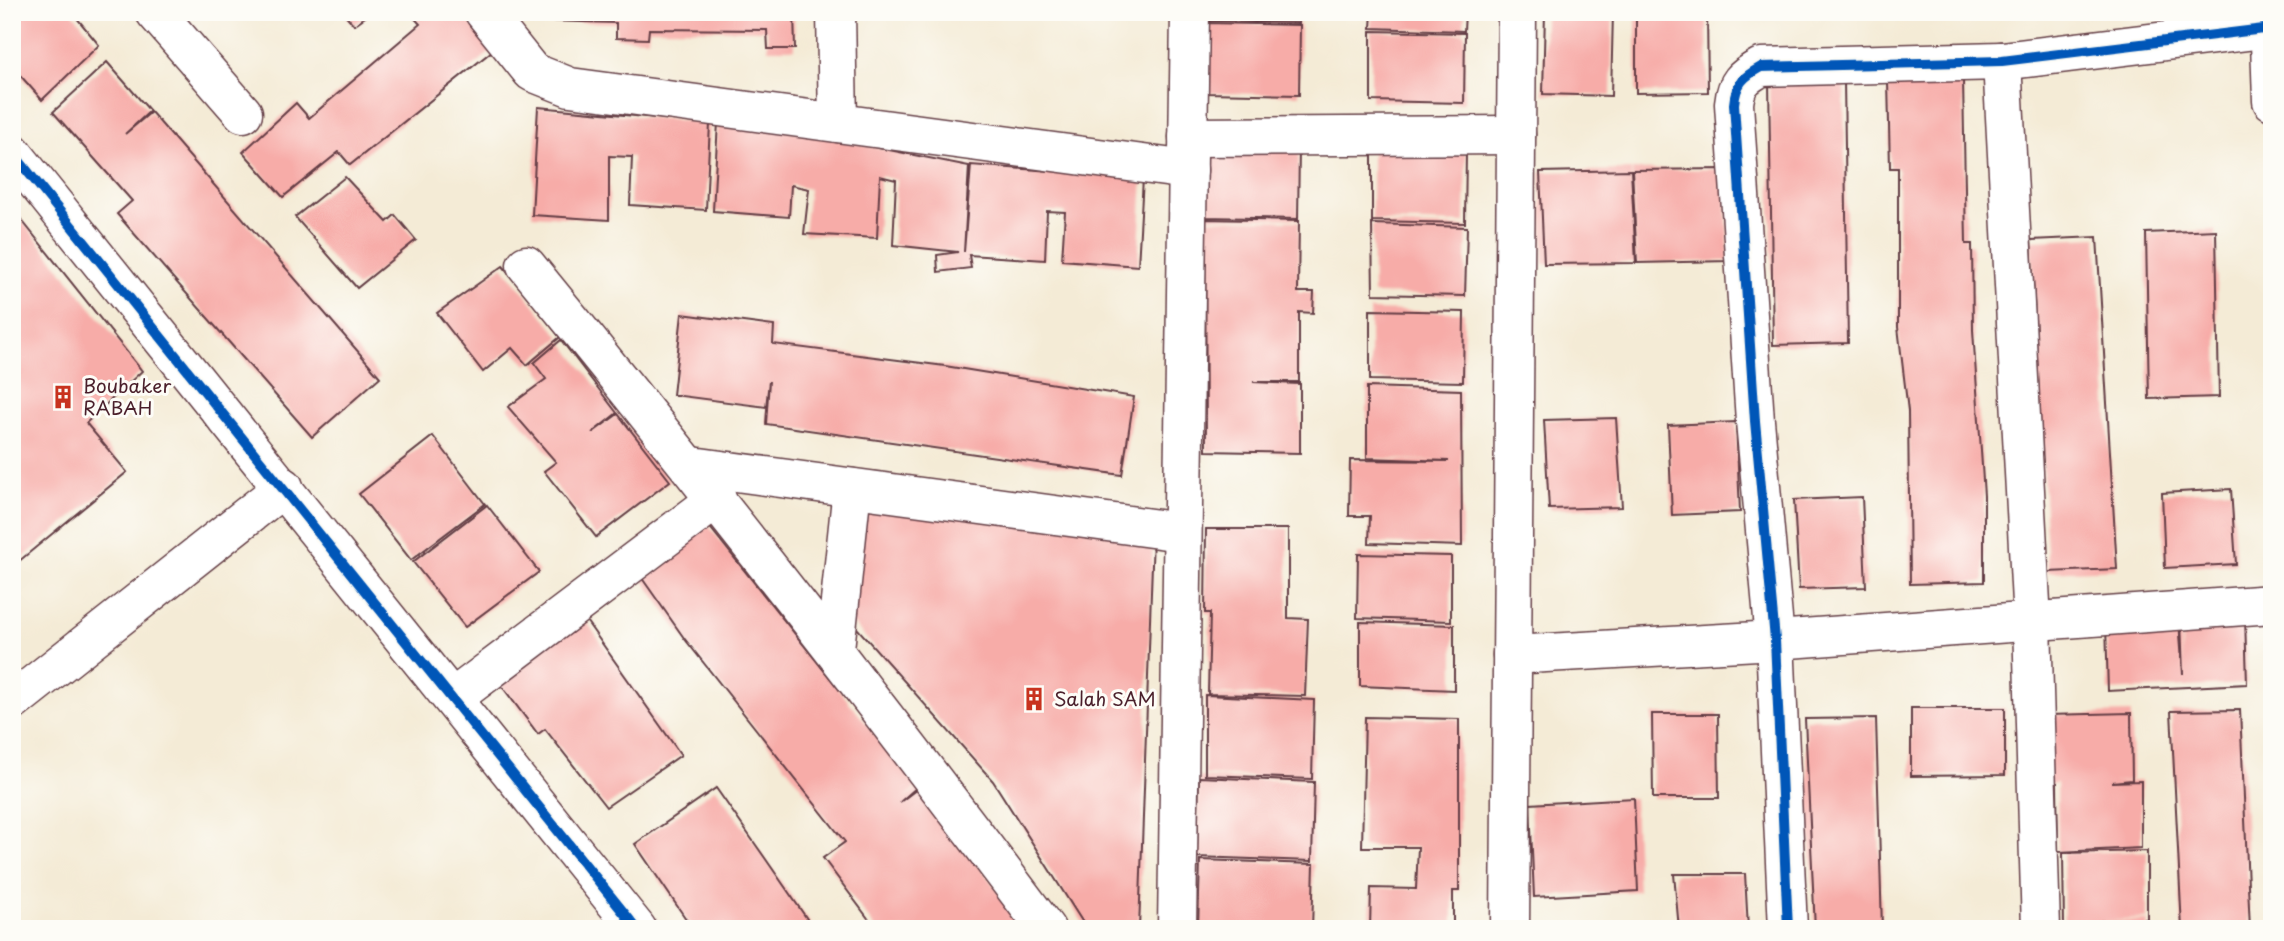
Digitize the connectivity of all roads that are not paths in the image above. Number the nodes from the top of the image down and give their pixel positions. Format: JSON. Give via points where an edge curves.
{"nodes":[{"id":1,"x":155,"y":12,"type":"edge"},
{"id":2,"x":484,"y":12,"type":"edge"},
{"id":3,"x":836,"y":12,"type":"edge"},
{"id":4,"x":1190,"y":12,"type":"edge"},
{"id":5,"x":1517,"y":12,"type":"edge"},
{"id":6,"x":2270,"y":23,"type":"edge"},
{"id":7,"x":2002,"y":61,"type":"junction"},
{"id":8,"x":2272,"y":101,"type":"edge"},
{"id":9,"x":243,"y":113,"type":"dead end"},
{"id":10,"x":838,"y":123,"type":"junction"},
{"id":11,"x":1516,"y":135,"type":"junction"},
{"id":12,"x":12,"y":152,"type":"edge"},
{"id":13,"x":1188,"y":154,"type":"junction"},
{"id":14,"x":526,"y":265,"type":"dead end"},
{"id":15,"x":692,"y":466,"type":"junction"},
{"id":16,"x":284,"y":487,"type":"junction"},
{"id":17,"x":852,"y":488,"type":"junction"},
{"id":18,"x":717,"y":499,"type":"junction"},
{"id":19,"x":1181,"y":532,"type":"junction"},
{"id":20,"x":2272,"y":604,"type":"edge"},
{"id":21,"x":2032,"y":622,"type":"junction"},
{"id":22,"x":1775,"y":640,"type":"junction"},
{"id":23,"x":835,"y":649,"type":"junction"},
{"id":24,"x":1512,"y":655,"type":"junction"},
{"id":25,"x":453,"y":698,"type":"junction"},
{"id":26,"x":12,"y":702,"type":"edge"},
{"id":27,"x":637,"y":929,"type":"edge"},
{"id":28,"x":1046,"y":929,"type":"edge"},
{"id":29,"x":1177,"y":929,"type":"edge"},
{"id":30,"x":1510,"y":929,"type":"edge"},
{"id":31,"x":1788,"y":929,"type":"edge"},
{"id":32,"x":2041,"y":929,"type":"edge"}],
"edges":[{"from":1,"to":9,"type":"street"},
{"from":2,"to":10,"type":"street","via":[[532,72],[570,88]]},
{"from":3,"to":10,"type":"street"},
{"from":4,"to":13,"type":"street"},
{"from":5,"to":11,"type":"street"},
{"from":6,"to":7,"type":"street"},
{"from":6,"to":8,"type":"street"},
{"from":7,"to":21,"type":"street"},
{"from":7,"to":22,"type":"street","via":[[1761,67],[1735,87],[1755,421]]},
{"from":10,"to":13,"type":"street"},
{"from":11,"to":13,"type":"street"},
{"from":11,"to":24,"type":"street"},
{"from":12,"to":16,"type":"street"},
{"from":13,"to":19,"type":"street"},
{"from":14,"to":15,"type":"street"},
{"from":15,"to":17,"type":"street"},
{"from":15,"to":18,"type":"street"},
{"from":16,"to":25,"type":"street"},
{"from":16,"to":26,"type":"street"},
{"from":17,"to":19,"type":"street"},
{"from":17,"to":23,"type":"street"},
{"from":18,"to":23,"type":"street"},
{"from":18,"to":25,"type":"street"},
{"from":19,"to":29,"type":"street"},
{"from":20,"to":21,"type":"street"},
{"from":21,"to":22,"type":"street"},
{"from":21,"to":32,"type":"street"},
{"from":22,"to":24,"type":"street"},
{"from":22,"to":31,"type":"street"},
{"from":23,"to":28,"type":"street"},
{"from":24,"to":30,"type":"street"},
{"from":25,"to":27,"type":"street"}]}
